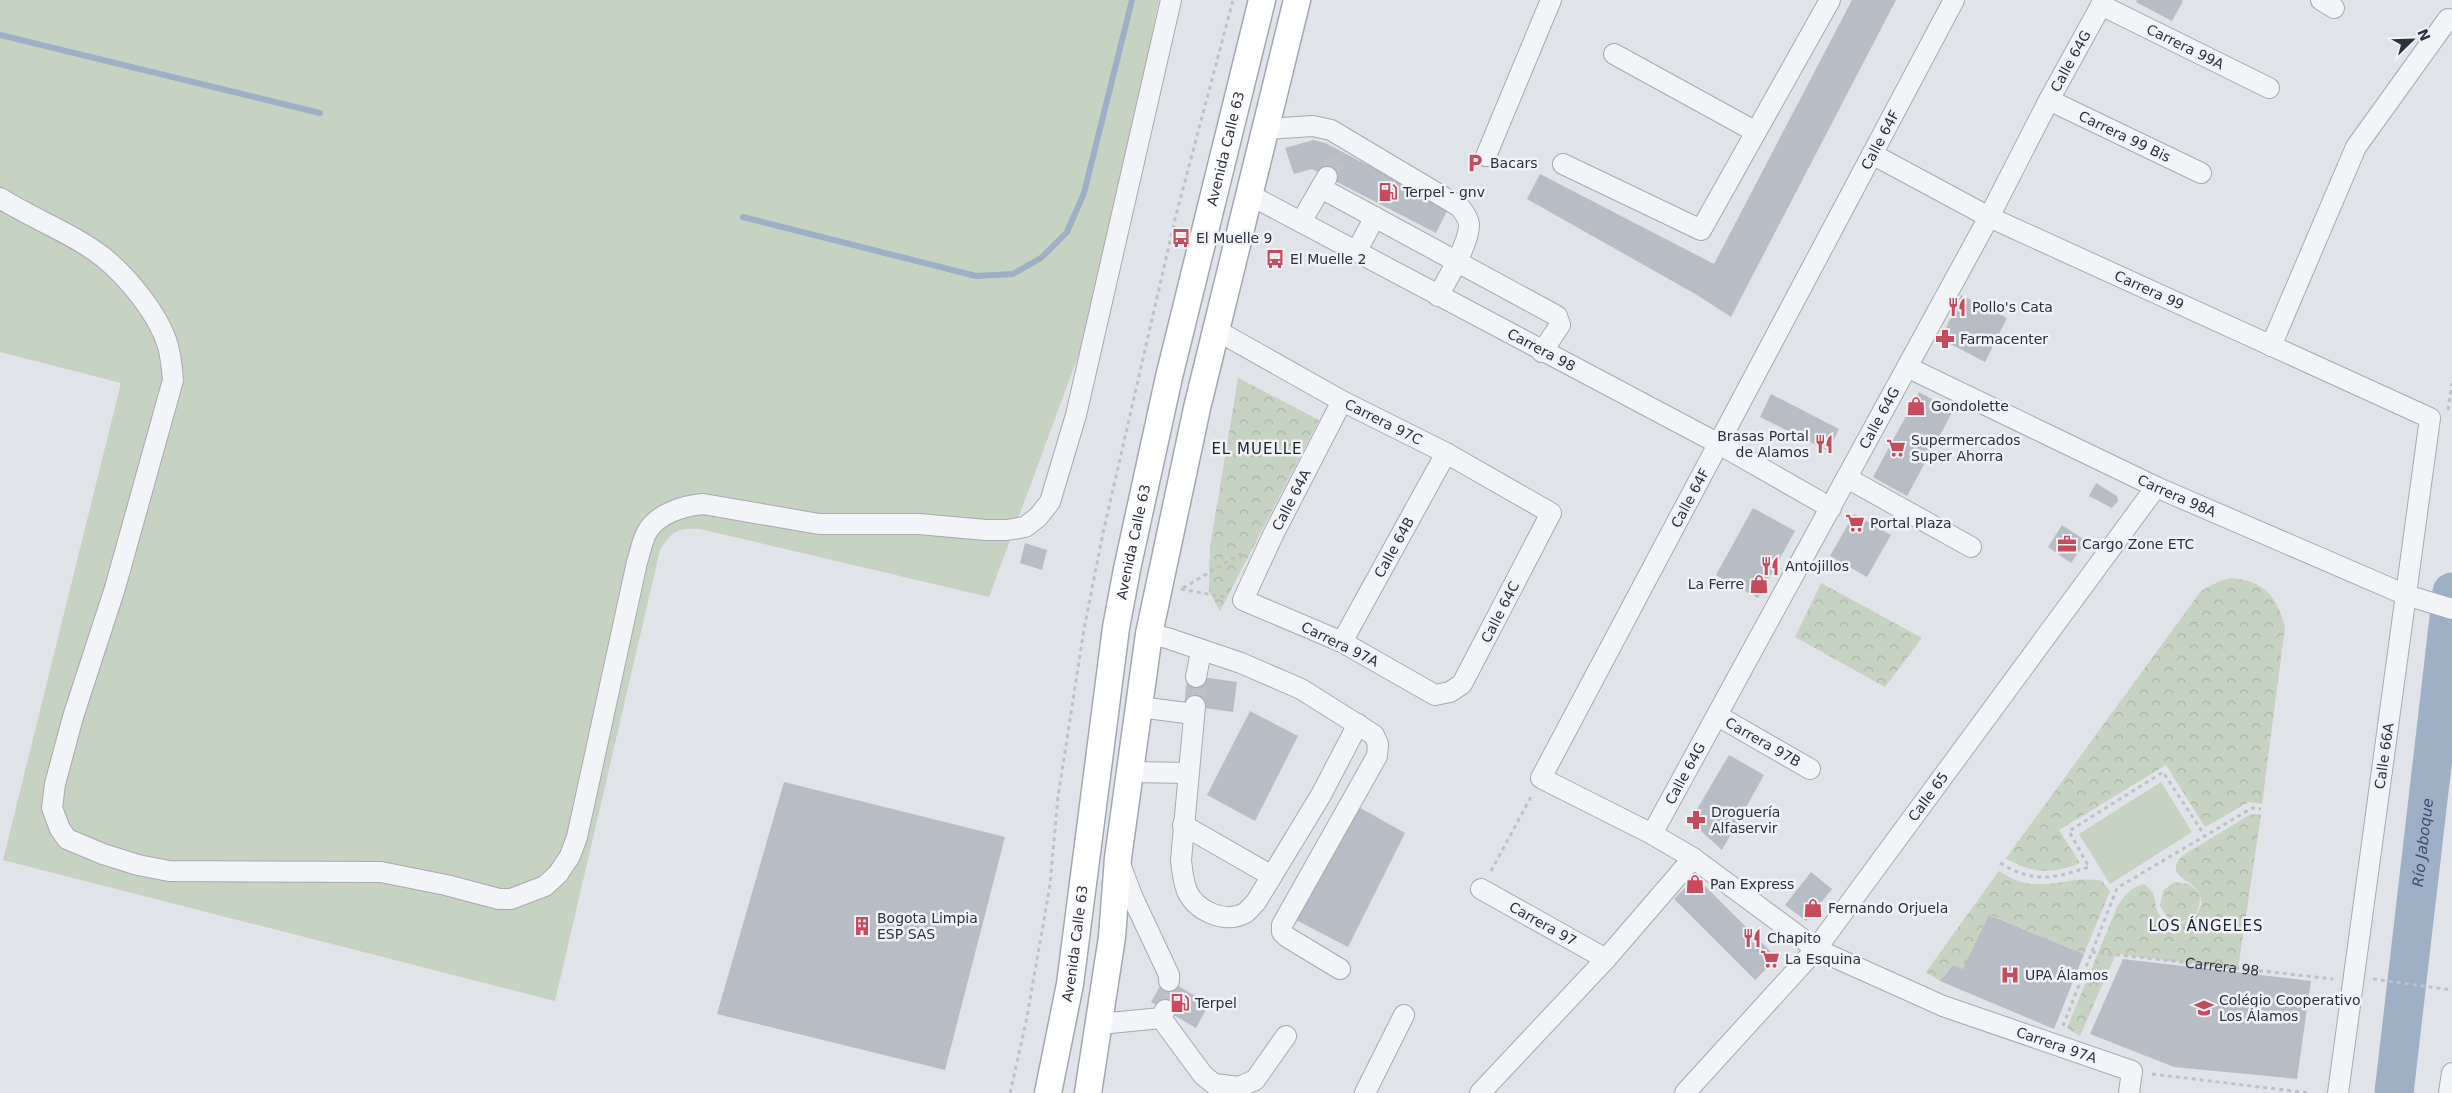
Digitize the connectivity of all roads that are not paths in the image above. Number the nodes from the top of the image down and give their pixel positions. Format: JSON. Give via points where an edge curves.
{"nodes":[{"id":1,"x":1171,"y":0,"type":"edge"},
{"id":2,"x":1262,"y":0,"type":"edge"},
{"id":3,"x":1297,"y":0,"type":"edge"},
{"id":4,"x":1551,"y":0,"type":"edge"},
{"id":5,"x":1830,"y":0,"type":"edge"},
{"id":6,"x":1954,"y":0,"type":"edge"},
{"id":7,"x":2102,"y":3,"type":"edge"},
{"id":8,"x":2448,"y":19,"type":"dead end"},
{"id":9,"x":1614,"y":54,"type":"dead end"},
{"id":10,"x":2269,"y":88,"type":"dead end"},
{"id":11,"x":2049,"y":100,"type":"junction"},
{"id":12,"x":1265,"y":129,"type":"junction"},
{"id":13,"x":1756,"y":132,"type":"junction"},
{"id":14,"x":1872,"y":154,"type":"junction"},
{"id":15,"x":1486,"y":156,"type":"dead end"},
{"id":16,"x":1563,"y":164,"type":"dead end"},
{"id":17,"x":2201,"y":173,"type":"dead end"},
{"id":18,"x":1250,"y":195,"type":"junction"},
{"id":19,"x":0,"y":198,"type":"edge"},
{"id":20,"x":1375,"y":216,"type":"junction"},
{"id":21,"x":1989,"y":218,"type":"junction"},
{"id":22,"x":1301,"y":222,"type":"junction"},
{"id":23,"x":1356,"y":252,"type":"junction"},
{"id":24,"x":1458,"y":261,"type":"junction"},
{"id":25,"x":1438,"y":296,"type":"junction"},
{"id":26,"x":1216,"y":330,"type":"junction"},
{"id":27,"x":2271,"y":346,"type":"junction"},
{"id":28,"x":1542,"y":352,"type":"junction"},
{"id":29,"x":1907,"y":368,"type":"junction"},
{"id":30,"x":1342,"y":401,"type":"junction"},
{"id":31,"x":2430,"y":418,"type":"joint"},
{"id":32,"x":1719,"y":444,"type":"junction"},
{"id":33,"x":1446,"y":453,"type":"junction"},
{"id":34,"x":1847,"y":478,"type":"junction"},
{"id":35,"x":2156,"y":487,"type":"junction"},
{"id":36,"x":1831,"y":508,"type":"junction"},
{"id":37,"x":1551,"y":513,"type":"joint"},
{"id":38,"x":1971,"y":547,"type":"dead end"},
{"id":39,"x":2406,"y":595,"type":"junction"},
{"id":40,"x":1243,"y":600,"type":"joint"},
{"id":41,"x":2444,"y":607,"type":"edge"},
{"id":42,"x":1149,"y":634,"type":"junction"},
{"id":43,"x":1342,"y":642,"type":"junction"},
{"id":44,"x":1201,"y":651,"type":"junction"},
{"id":45,"x":1196,"y":676,"type":"tunnel mouth"},
{"id":46,"x":1435,"y":695,"type":"joint"},
{"id":47,"x":1139,"y":707,"type":"junction"},
{"id":48,"x":1718,"y":716,"type":"junction"},
{"id":49,"x":1358,"y":724,"type":"junction"},
{"id":50,"x":1810,"y":769,"type":"dead end"},
{"id":51,"x":1131,"y":772,"type":"junction"},
{"id":52,"x":1187,"y":773,"type":"junction"},
{"id":53,"x":1541,"y":778,"type":"joint"},
{"id":54,"x":1184,"y":825,"type":"junction"},
{"id":55,"x":1652,"y":834,"type":"junction"},
{"id":56,"x":1118,"y":858,"type":"junction"},
{"id":57,"x":1693,"y":858,"type":"junction"},
{"id":58,"x":1272,"y":876,"type":"junction"},
{"id":59,"x":1481,"y":889,"type":"road end"},
{"id":60,"x":1816,"y":949,"type":"junction"},
{"id":61,"x":1606,"y":959,"type":"junction"},
{"id":62,"x":1340,"y":969,"type":"dead end"},
{"id":63,"x":1169,"y":981,"type":"tunnel mouth"},
{"id":64,"x":1404,"y":1015,"type":"dead end"},
{"id":65,"x":1100,"y":1024,"type":"junction"},
{"id":66,"x":1286,"y":1036,"type":"dead end"},
{"id":67,"x":2452,"y":1073,"type":"edge"},
{"id":68,"x":1088,"y":1091,"type":"edge"},
{"id":69,"x":1048,"y":1093,"type":"edge"},
{"id":70,"x":1365,"y":1093,"type":"edge"},
{"id":71,"x":1480,"y":1093,"type":"edge"},
{"id":72,"x":1684,"y":1093,"type":"edge"},
{"id":73,"x":2129,"y":1093,"type":"edge"},
{"id":74,"x":2338,"y":1093,"type":"edge"},
{"id":75,"x":2449,"y":1093,"type":"edge"}],
"edges":[{"from":1,"to":19,"type":"street","via":[[1088,368],[1050,502],[1025,527],[1007,530],[919,524],[819,524],[703,504],[688,506],[660,518],[647,531],[637,562],[577,837],[570,856],[545,886],[512,900],[381,872],[169,871],[103,854],[68,839],[60,829],[52,808],[55,784],[115,588],[173,380],[168,345],[161,329],[125,277],[103,257],[75,239]]},
{"from":2,"to":69,"type":"main road","name":"Avenida Calle 63","via":[[1169,377],[1127,569],[1116,628],[1070,984]]},
{"from":3,"to":12,"type":"main road"},
{"from":4,"to":15,"type":"street"},
{"from":5,"to":13,"type":"street"},
{"from":6,"to":14,"type":"street","name":"Calle 64F"},
{"from":7,"to":10,"type":"street","name":"Carrera 99A"},
{"from":7,"to":11,"type":"street","name":"Calle 64G"},
{"from":8,"to":27,"type":"street","via":[[2356,147]]},
{"from":9,"to":13,"type":"street"},
{"from":11,"to":17,"type":"street","name":"Carrera 99 Bis"},
{"from":11,"to":21,"type":"street","name":"Calle 64G"},
{"from":12,"to":18,"type":"main road"},
{"from":12,"to":24,"type":"street","via":[[1313,126],[1331,130],[1345,146],[1460,208],[1469,226]]},
{"from":13,"to":16,"type":"street","via":[[1701,230]]},
{"from":14,"to":21,"type":"street","name":"Carrera 99"},
{"from":14,"to":32,"type":"street","name":"Calle 64F"},
{"from":18,"to":22,"type":"street","name":"Carrera 98"},
{"from":18,"to":26,"type":"main road"},
{"from":20,"to":22,"type":"street","via":[[1324,182]]},
{"from":20,"to":23,"type":"street"},
{"from":20,"to":24,"type":"street"},
{"from":21,"to":27,"type":"street","name":"Carrera 99"},
{"from":21,"to":29,"type":"street","name":"Calle 64G"},
{"from":22,"to":23,"type":"street","name":"Carrera 98"},
{"from":23,"to":25,"type":"street","name":"Carrera 98"},
{"from":24,"to":25,"type":"street"},
{"from":24,"to":28,"type":"street","via":[[1557,316],[1560,325]]},
{"from":25,"to":28,"type":"street","name":"Carrera 98"},
{"from":26,"to":30,"type":"street","name":"Carrera 97C"},
{"from":26,"to":42,"type":"main road"},
{"from":27,"to":31,"type":"street","name":"Carrera 99"},
{"from":28,"to":32,"type":"street","name":"Carrera 98"},
{"from":29,"to":34,"type":"street","name":"Calle 64G"},
{"from":29,"to":35,"type":"street","name":"Carrera 98A"},
{"from":30,"to":33,"type":"street","name":"Carrera 97C"},
{"from":30,"to":40,"type":"street","name":"Calle 64A"},
{"from":31,"to":39,"type":"street","name":"Calle 66A"},
{"from":32,"to":36,"type":"street","name":"Carrera 98"},
{"from":32,"to":53,"type":"street","name":"Calle 64F"},
{"from":33,"to":37,"type":"street","name":"Carrera 97C"},
{"from":33,"to":43,"type":"street","name":"Calle 64B"},
{"from":34,"to":36,"type":"street","name":"Calle 64G"},
{"from":34,"to":38,"type":"street"},
{"from":35,"to":39,"type":"street","name":"Carrera 98A"},
{"from":35,"to":60,"type":"street","name":"Calle 65"},
{"from":36,"to":48,"type":"street","name":"Calle 64G"},
{"from":37,"to":46,"type":"street","name":"Calle 64C","via":[[1462,684],[1450,692]]},
{"from":39,"to":41,"type":"street","name":"Carrera 98A"},
{"from":39,"to":74,"type":"street","name":"Calle 66A"},
{"from":40,"to":43,"type":"street","name":"Carrera 97A"},
{"from":42,"to":44,"type":"street"},
{"from":42,"to":47,"type":"main road"},
{"from":43,"to":46,"type":"street","name":"Carrera 97A"},
{"from":44,"to":45,"type":"street"},
{"from":44,"to":49,"type":"street","via":[[1241,662],[1301,689]]},
{"from":47,"to":51,"type":"main road"},
{"from":47,"to":52,"type":"street","via":[[1195,710]]},
{"from":48,"to":50,"type":"street","name":"Carrera 97B"},
{"from":48,"to":55,"type":"street","name":"Calle 64G"},
{"from":49,"to":58,"type":"street","via":[[1322,795]]},
{"from":49,"to":62,"type":"street","via":[[1374,734],[1378,744],[1377,756],[1282,925],[1282,932],[1287,937]]},
{"from":51,"to":52,"type":"street"},
{"from":51,"to":56,"type":"main road"},
{"from":52,"to":54,"type":"street"},
{"from":53,"to":55,"type":"street","name":"Carrera 97A"},
{"from":54,"to":58,"type":"street"},
{"from":54,"to":58,"type":"street","via":[[1181,860],[1188,894],[1214,915],[1229,917],[1244,913],[1256,902]]},
{"from":55,"to":57,"type":"street","name":"Carrera 97A"},
{"from":56,"to":63,"type":"street"},
{"from":56,"to":65,"type":"main road","via":[[1112,937]]},
{"from":57,"to":60,"type":"street","name":"Carrera 97A"},
{"from":57,"to":61,"type":"street"},
{"from":59,"to":61,"type":"street","name":"Carrera 97"},
{"from":60,"to":72,"type":"street","name":"Calle 65"},
{"from":60,"to":73,"type":"street","name":"Carrera 97A","via":[[1943,1006],[2132,1072]]},
{"from":61,"to":71,"type":"street"},
{"from":64,"to":70,"type":"street"},
{"from":65,"to":66,"type":"street","via":[[1163,1014],[1203,1075],[1214,1084],[1239,1087],[1255,1080]]},
{"from":65,"to":68,"type":"main road"},
{"from":67,"to":75,"type":"street"}]}
